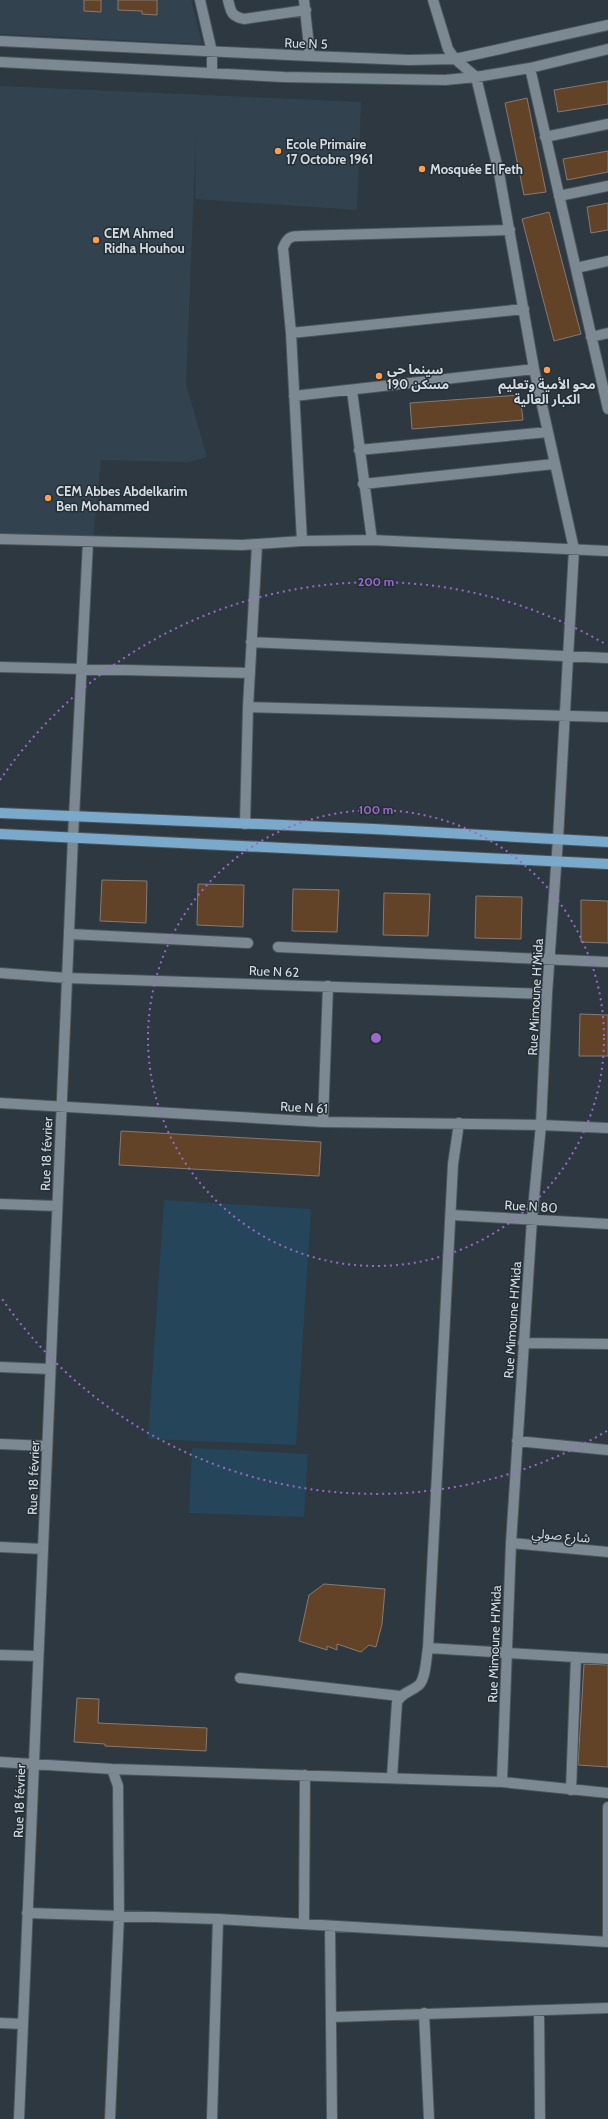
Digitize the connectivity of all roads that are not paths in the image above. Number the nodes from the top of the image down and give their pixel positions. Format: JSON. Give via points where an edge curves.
{"nodes":[{"id":1,"x":200,"y":0,"type":"edge"},
{"id":2,"x":228,"y":0,"type":"edge"},
{"id":3,"x":304,"y":0,"type":"edge"},
{"id":4,"x":433,"y":0,"type":"edge"},
{"id":5,"x":306,"y":10,"type":"junction"},
{"id":6,"x":608,"y":26,"type":"edge"},
{"id":7,"x":0,"y":41,"type":"edge"},
{"id":8,"x":608,"y":49,"type":"edge"},
{"id":9,"x":212,"y":52,"type":"junction"},
{"id":10,"x":310,"y":56,"type":"junction"},
{"id":11,"x":454,"y":59,"type":"junction"},
{"id":12,"x":0,"y":62,"type":"edge"},
{"id":13,"x":530,"y":68,"type":"junction"},
{"id":14,"x":212,"y":73,"type":"junction"},
{"id":15,"x":476,"y":77,"type":"junction"},
{"id":16,"x":608,"y":124,"type":"edge"},
{"id":17,"x":545,"y":137,"type":"junction"},
{"id":18,"x":608,"y":186,"type":"edge"},
{"id":19,"x":559,"y":196,"type":"junction"},
{"id":20,"x":510,"y":230,"type":"junction"},
{"id":21,"x":608,"y":261,"type":"edge"},
{"id":22,"x":576,"y":268,"type":"junction"},
{"id":23,"x":524,"y":309,"type":"junction"},
{"id":24,"x":608,"y":332,"type":"edge"},
{"id":25,"x":291,"y":333,"type":"junction"},
{"id":26,"x":591,"y":337,"type":"junction"},
{"id":27,"x":534,"y":369,"type":"junction"},
{"id":28,"x":352,"y":391,"type":"junction"},
{"id":29,"x":294,"y":396,"type":"junction"},
{"id":30,"x":607,"y":404,"type":"edge"},
{"id":31,"x":548,"y":432,"type":"junction"},
{"id":32,"x":358,"y":450,"type":"junction"},
{"id":33,"x":554,"y":464,"type":"junction"},
{"id":34,"x":363,"y":484,"type":"junction"},
{"id":35,"x":0,"y":540,"type":"edge"},
{"id":36,"x":372,"y":540,"type":"junction"},
{"id":37,"x":302,"y":541,"type":"junction"},
{"id":38,"x":88,"y":542,"type":"junction"},
{"id":39,"x":257,"y":545,"type":"junction"},
{"id":40,"x":574,"y":549,"type":"junction"},
{"id":41,"x":608,"y":551,"type":"edge"},
{"id":42,"x":251,"y":642,"type":"junction"},
{"id":43,"x":568,"y":656,"type":"junction"},
{"id":44,"x":608,"y":658,"type":"edge"},
{"id":45,"x":0,"y":667,"type":"edge"},
{"id":46,"x":82,"y":668,"type":"junction"},
{"id":47,"x":250,"y":673,"type":"junction"},
{"id":48,"x":248,"y":707,"type":"junction"},
{"id":49,"x":564,"y":715,"type":"junction"},
{"id":50,"x":608,"y":717,"type":"edge"},
{"id":51,"x":0,"y":813,"type":"edge"},
{"id":52,"x":74,"y":817,"type":"junction"},
{"id":53,"x":245,"y":824,"type":"junction"},
{"id":54,"x":0,"y":834,"type":"edge"},
{"id":55,"x":73,"y":837,"type":"junction"},
{"id":56,"x":558,"y":839,"type":"junction"},
{"id":57,"x":608,"y":842,"type":"edge"},
{"id":58,"x":556,"y":861,"type":"junction"},
{"id":59,"x":608,"y":864,"type":"edge"},
{"id":60,"x":69,"y":934,"type":"junction"},
{"id":61,"x":248,"y":943,"type":"dead end"},
{"id":62,"x":278,"y":947,"type":"dead end"},
{"id":63,"x":550,"y":958,"type":"junction"},
{"id":64,"x":608,"y":962,"type":"edge"},
{"id":65,"x":0,"y":973,"type":"edge"},
{"id":66,"x":67,"y":978,"type":"junction"},
{"id":67,"x":328,"y":986,"type":"junction"},
{"id":68,"x":547,"y":994,"type":"junction"},
{"id":69,"x":0,"y":1103,"type":"edge"},
{"id":70,"x":61,"y":1106,"type":"junction"},
{"id":71,"x":323,"y":1122,"type":"junction"},
{"id":72,"x":459,"y":1124,"type":"junction"},
{"id":73,"x":541,"y":1125,"type":"junction"},
{"id":74,"x":608,"y":1128,"type":"edge"},
{"id":75,"x":0,"y":1204,"type":"edge"},
{"id":76,"x":57,"y":1206,"type":"junction"},
{"id":77,"x":452,"y":1215,"type":"junction"},
{"id":78,"x":532,"y":1219,"type":"junction"},
{"id":79,"x":608,"y":1224,"type":"edge"},
{"id":80,"x":523,"y":1343,"type":"junction"},
{"id":81,"x":608,"y":1344,"type":"edge"},
{"id":82,"x":0,"y":1367,"type":"edge"},
{"id":83,"x":50,"y":1369,"type":"junction"},
{"id":84,"x":517,"y":1441,"type":"junction"},
{"id":85,"x":0,"y":1444,"type":"edge"},
{"id":86,"x":47,"y":1446,"type":"junction"},
{"id":87,"x":608,"y":1450,"type":"edge"},
{"id":88,"x":511,"y":1543,"type":"junction"},
{"id":89,"x":0,"y":1547,"type":"edge"},
{"id":90,"x":43,"y":1549,"type":"junction"},
{"id":91,"x":608,"y":1552,"type":"edge"},
{"id":92,"x":428,"y":1648,"type":"junction"},
{"id":93,"x":507,"y":1653,"type":"junction"},
{"id":94,"x":0,"y":1655,"type":"edge"},
{"id":95,"x":38,"y":1656,"type":"junction"},
{"id":96,"x":576,"y":1657,"type":"junction"},
{"id":97,"x":608,"y":1659,"type":"edge"},
{"id":98,"x":240,"y":1678,"type":"dead end"},
{"id":99,"x":400,"y":1696,"type":"junction"},
{"id":100,"x":0,"y":1762,"type":"edge"},
{"id":101,"x":34,"y":1764,"type":"junction"},
{"id":102,"x":112,"y":1769,"type":"junction"},
{"id":103,"x":305,"y":1775,"type":"junction"},
{"id":104,"x":392,"y":1777,"type":"junction"},
{"id":105,"x":502,"y":1782,"type":"junction"},
{"id":106,"x":571,"y":1790,"type":"junction"},
{"id":107,"x":608,"y":1793,"type":"edge"},
{"id":108,"x":608,"y":1808,"type":"edge"},
{"id":109,"x":27,"y":1913,"type":"junction"},
{"id":110,"x":119,"y":1915,"type":"junction"},
{"id":111,"x":218,"y":1919,"type":"junction"},
{"id":112,"x":304,"y":1924,"type":"junction"},
{"id":113,"x":330,"y":1926,"type":"junction"},
{"id":114,"x":608,"y":1930,"type":"edge"},
{"id":115,"x":608,"y":1940,"type":"edge"},
{"id":116,"x":608,"y":2008,"type":"edge"},
{"id":117,"x":538,"y":2010,"type":"junction"},
{"id":118,"x":424,"y":2013,"type":"junction"},
{"id":119,"x":332,"y":2017,"type":"junction"},
{"id":120,"x":0,"y":2023,"type":"edge"},
{"id":121,"x":23,"y":2024,"type":"junction"},
{"id":122,"x":19,"y":2119,"type":"edge"},
{"id":123,"x":110,"y":2119,"type":"edge"},
{"id":124,"x":212,"y":2119,"type":"edge"},
{"id":125,"x":332,"y":2119,"type":"edge"},
{"id":126,"x":429,"y":2119,"type":"edge"},
{"id":127,"x":540,"y":2119,"type":"edge"}],
"edges":[{"from":1,"to":9,"type":"street"},
{"from":2,"to":5,"type":"street","via":[[231,14],[244,19]]},
{"from":3,"to":5,"type":"street"},
{"from":4,"to":11,"type":"street","via":[[448,49]]},
{"from":5,"to":10,"type":"street"},
{"from":6,"to":11,"type":"street","name":"Rue N 5"},
{"from":7,"to":9,"type":"street","name":"Rue N 5"},
{"from":8,"to":13,"type":"street"},
{"from":9,"to":10,"type":"street","name":"Rue N 5"},
{"from":9,"to":14,"type":"street"},
{"from":10,"to":11,"type":"street","name":"Rue N 5"},
{"from":11,"to":15,"type":"street"},
{"from":12,"to":14,"type":"street"},
{"from":13,"to":15,"type":"street"},
{"from":13,"to":17,"type":"street"},
{"from":14,"to":15,"type":"street","via":[[445,80]]},
{"from":15,"to":20,"type":"street","name":"Rue Mimoune H'Mida"},
{"from":16,"to":17,"type":"street"},
{"from":17,"to":19,"type":"street"},
{"from":18,"to":19,"type":"street"},
{"from":19,"to":22,"type":"street"},
{"from":20,"to":23,"type":"street","name":"Rue Mimoune H'Mida"},
{"from":20,"to":25,"type":"street","via":[[291,236],[283,248]]},
{"from":21,"to":22,"type":"street"},
{"from":22,"to":26,"type":"street"},
{"from":23,"to":25,"type":"street"},
{"from":23,"to":27,"type":"street","name":"Rue Mimoune H'Mida"},
{"from":24,"to":26,"type":"street"},
{"from":25,"to":29,"type":"street"},
{"from":26,"to":30,"type":"street"},
{"from":27,"to":28,"type":"street"},
{"from":27,"to":31,"type":"street","name":"Rue Mimoune H'Mida"},
{"from":28,"to":29,"type":"street"},
{"from":28,"to":32,"type":"street"},
{"from":29,"to":37,"type":"street"},
{"from":31,"to":32,"type":"street"},
{"from":31,"to":33,"type":"street","name":"Rue Mimoune H'Mida"},
{"from":32,"to":34,"type":"street"},
{"from":33,"to":34,"type":"street"},
{"from":33,"to":40,"type":"street","name":"Rue Mimoune H'Mida"},
{"from":34,"to":36,"type":"street"},
{"from":35,"to":38,"type":"street"},
{"from":36,"to":37,"type":"street"},
{"from":36,"to":40,"type":"street"},
{"from":37,"to":39,"type":"street"},
{"from":38,"to":39,"type":"street"},
{"from":38,"to":46,"type":"street","name":"Rue 18 février"},
{"from":39,"to":42,"type":"street"},
{"from":40,"to":41,"type":"street"},
{"from":40,"to":43,"type":"street","name":"Rue Mimoune H'Mida"},
{"from":42,"to":43,"type":"street"},
{"from":42,"to":47,"type":"street"},
{"from":43,"to":44,"type":"street"},
{"from":43,"to":49,"type":"street","name":"Rue Mimoune H'Mida"},
{"from":45,"to":46,"type":"street"},
{"from":46,"to":47,"type":"street"},
{"from":46,"to":52,"type":"street","name":"Rue 18 février"},
{"from":47,"to":48,"type":"street"},
{"from":48,"to":49,"type":"street"},
{"from":48,"to":53,"type":"street"},
{"from":49,"to":50,"type":"street"},
{"from":49,"to":56,"type":"street","name":"Rue Mimoune H'Mida"},
{"from":51,"to":52,"type":"main road"},
{"from":52,"to":53,"type":"main road"},
{"from":52,"to":55,"type":"street","name":"Rue 18 février"},
{"from":53,"to":56,"type":"main road"},
{"from":54,"to":55,"type":"main road"},
{"from":55,"to":58,"type":"main road"},
{"from":55,"to":60,"type":"street","name":"Rue 18 février"},
{"from":56,"to":57,"type":"main road"},
{"from":56,"to":58,"type":"street","name":"Rue Mimoune H'Mida"},
{"from":58,"to":59,"type":"main road"},
{"from":58,"to":63,"type":"street","name":"Rue Mimoune H'Mida"},
{"from":60,"to":61,"type":"street"},
{"from":60,"to":66,"type":"street","name":"Rue 18 février"},
{"from":62,"to":63,"type":"street"},
{"from":63,"to":64,"type":"street"},
{"from":63,"to":68,"type":"street","name":"Rue Mimoune H'Mida"},
{"from":65,"to":66,"type":"street","name":"Rue N 62"},
{"from":66,"to":67,"type":"street","name":"Rue N 62"},
{"from":66,"to":70,"type":"street","name":"Rue 18 février"},
{"from":67,"to":68,"type":"street","name":"Rue N 62"},
{"from":67,"to":71,"type":"street"},
{"from":68,"to":73,"type":"street","name":"Rue Mimoune H'Mida"},
{"from":69,"to":70,"type":"street","name":"Rue N 61"},
{"from":70,"to":71,"type":"street","name":"Rue N 61"},
{"from":70,"to":76,"type":"street","name":"Rue 18 février"},
{"from":71,"to":72,"type":"street","name":"Rue N 61"},
{"from":72,"to":73,"type":"street","name":"Rue N 61"},
{"from":72,"to":77,"type":"street","via":[[453,1164]]},
{"from":73,"to":74,"type":"street","name":"Rue N 61"},
{"from":73,"to":78,"type":"street","name":"Rue Mimoune H'Mida"},
{"from":75,"to":76,"type":"street"},
{"from":76,"to":83,"type":"street","name":"Rue 18 février"},
{"from":77,"to":78,"type":"street","name":"Rue N 80"},
{"from":77,"to":92,"type":"street"},
{"from":78,"to":79,"type":"street","name":"Rue N 80"},
{"from":78,"to":80,"type":"street","name":"Rue Mimoune H'Mida"},
{"from":80,"to":81,"type":"street"},
{"from":80,"to":84,"type":"street","name":"Rue Mimoune H'Mida"},
{"from":82,"to":83,"type":"street"},
{"from":83,"to":86,"type":"street","name":"Rue 18 février"},
{"from":84,"to":87,"type":"street"},
{"from":84,"to":88,"type":"street","name":"Rue Mimoune H'Mida"},
{"from":85,"to":86,"type":"street"},
{"from":86,"to":90,"type":"street","name":"Rue 18 février"},
{"from":88,"to":91,"type":"street","name":"شارع صولي"},
{"from":88,"to":93,"type":"street","name":"Rue Mimoune H'Mida"},
{"from":89,"to":90,"type":"street"},
{"from":90,"to":95,"type":"street","name":"Rue 18 février"},
{"from":92,"to":93,"type":"street"},
{"from":92,"to":99,"type":"street","via":[[422,1679],[419,1684]]},
{"from":93,"to":96,"type":"street"},
{"from":93,"to":105,"type":"street","name":"Rue Mimoune H'Mida"},
{"from":94,"to":95,"type":"street"},
{"from":95,"to":101,"type":"street","name":"Rue 18 février"},
{"from":96,"to":97,"type":"street"},
{"from":96,"to":106,"type":"street"},
{"from":98,"to":99,"type":"street"},
{"from":99,"to":104,"type":"street","via":[[395,1714]]},
{"from":100,"to":101,"type":"street"},
{"from":101,"to":102,"type":"street"},
{"from":101,"to":109,"type":"street","name":"Rue 18 février"},
{"from":102,"to":103,"type":"street"},
{"from":102,"to":110,"type":"street","via":[[118,1786]]},
{"from":103,"to":104,"type":"street"},
{"from":103,"to":112,"type":"street"},
{"from":104,"to":105,"type":"street"},
{"from":105,"to":106,"type":"street"},
{"from":106,"to":107,"type":"street"},
{"from":108,"to":114,"type":"street"},
{"from":109,"to":110,"type":"street"},
{"from":109,"to":121,"type":"street","name":"Rue 18 février"},
{"from":110,"to":111,"type":"street"},
{"from":110,"to":123,"type":"street"},
{"from":111,"to":112,"type":"street"},
{"from":111,"to":124,"type":"street"},
{"from":112,"to":113,"type":"street"},
{"from":113,"to":115,"type":"street"},
{"from":113,"to":119,"type":"street"},
{"from":114,"to":115,"type":"street"},
{"from":116,"to":117,"type":"street"},
{"from":117,"to":118,"type":"street"},
{"from":117,"to":127,"type":"street"},
{"from":118,"to":119,"type":"street"},
{"from":118,"to":126,"type":"street"},
{"from":119,"to":125,"type":"street"},
{"from":120,"to":121,"type":"street"},
{"from":121,"to":122,"type":"street","name":"Rue 18 février"}]}
